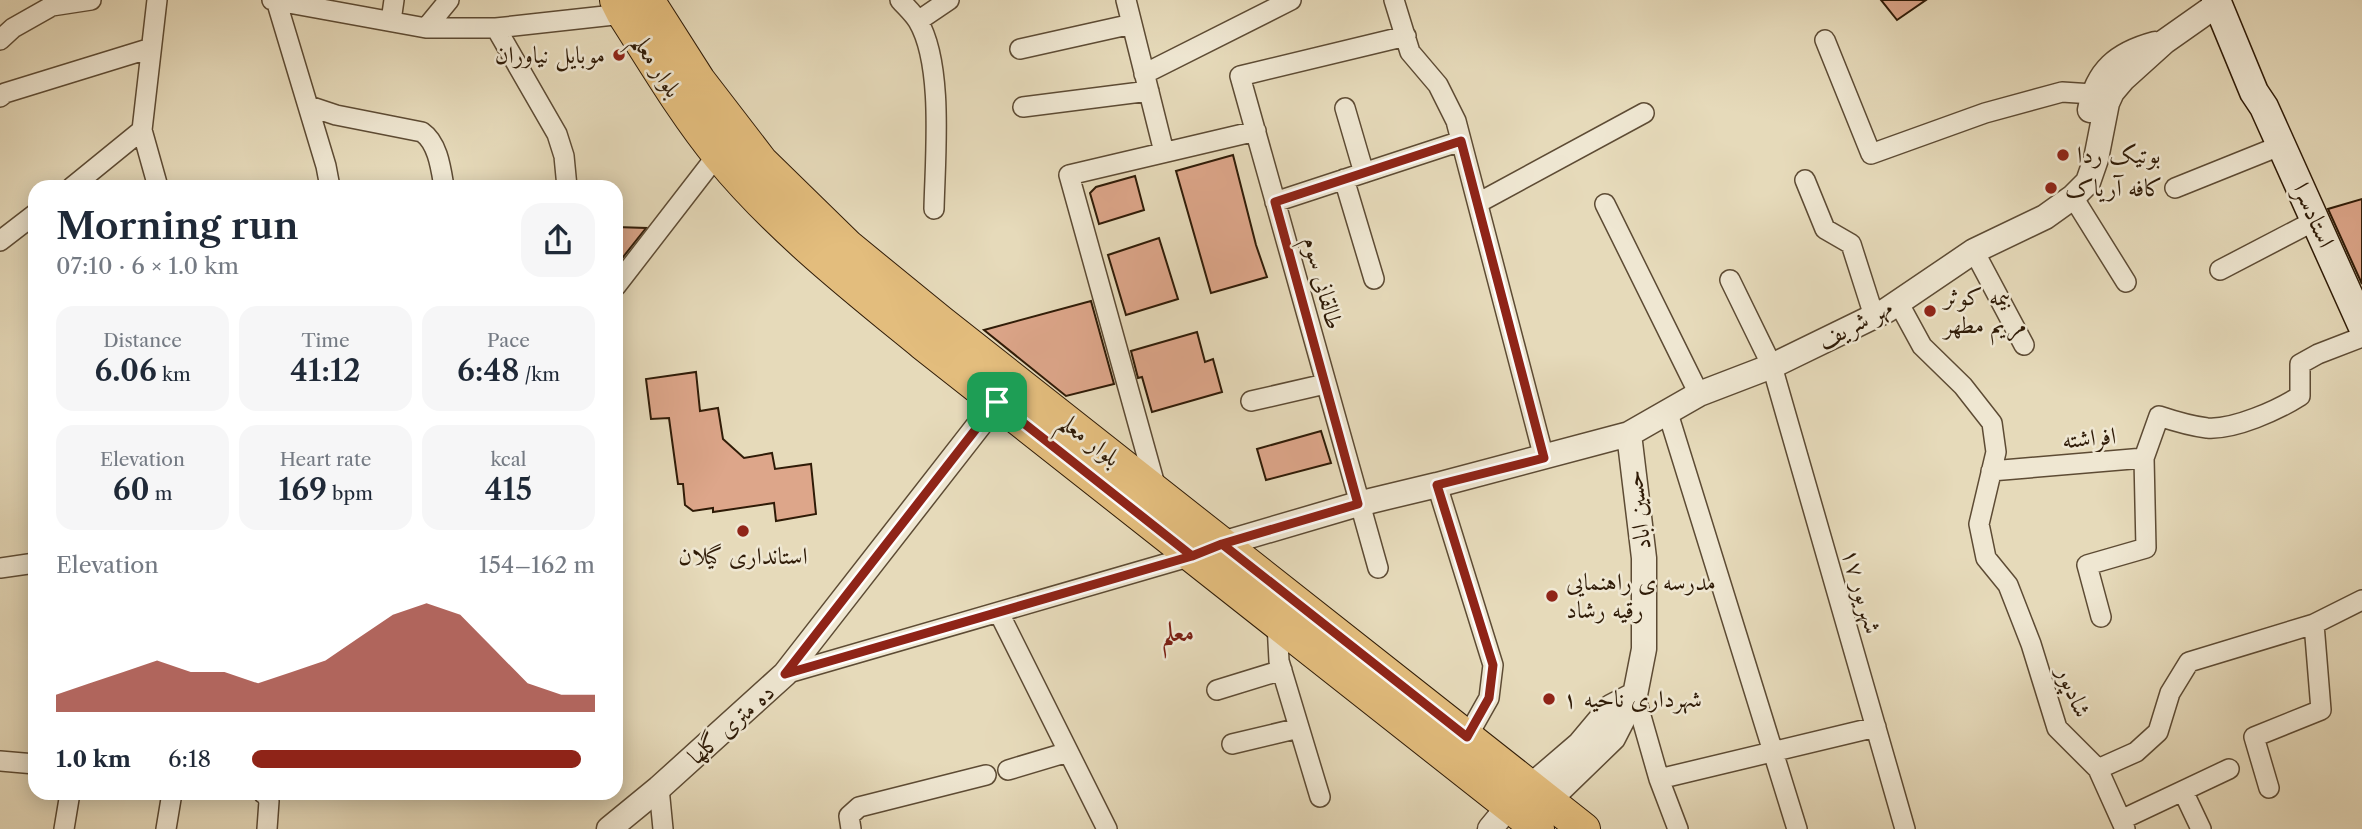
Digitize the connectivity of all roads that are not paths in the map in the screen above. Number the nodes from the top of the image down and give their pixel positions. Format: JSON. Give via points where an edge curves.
{"nodes":[{"id":1,"x":91,"y":0,"type":"edge"},
{"id":2,"x":157,"y":0,"type":"edge"},
{"id":3,"x":275,"y":0,"type":"edge"},
{"id":4,"x":394,"y":0,"type":"edge"},
{"id":5,"x":449,"y":0,"type":"edge"},
{"id":6,"x":900,"y":0,"type":"edge"},
{"id":7,"x":949,"y":0,"type":"edge"},
{"id":8,"x":1126,"y":0,"type":"edge"},
{"id":9,"x":1291,"y":0,"type":"edge"},
{"id":10,"x":1394,"y":0,"type":"edge"},
{"id":11,"x":2221,"y":1,"type":"edge"},
{"id":12,"x":641,"y":4,"type":"edge"},
{"id":13,"x":391,"y":21,"type":"junction"},
{"id":14,"x":918,"y":21,"type":"junction"},
{"id":15,"x":1132,"y":24,"type":"junction"},
{"id":16,"x":426,"y":28,"type":"junction"},
{"id":17,"x":496,"y":28,"type":"junction"},
{"id":18,"x":1406,"y":36,"type":"junction"},
{"id":19,"x":0,"y":40,"type":"edge"},
{"id":20,"x":1825,"y":40,"type":"dead end"},
{"id":21,"x":150,"y":48,"type":"junction"},
{"id":22,"x":1020,"y":49,"type":"dead end"},
{"id":23,"x":1146,"y":82,"type":"junction"},
{"id":24,"x":0,"y":97,"type":"edge"},
{"id":25,"x":2100,"y":99,"type":"junction"},
{"id":26,"x":309,"y":106,"type":"junction"},
{"id":27,"x":1023,"y":107,"type":"dead end"},
{"id":28,"x":1345,"y":107,"type":"dead end"},
{"id":29,"x":1644,"y":113,"type":"dead end"},
{"id":30,"x":142,"y":130,"type":"junction"},
{"id":31,"x":1256,"y":131,"type":"junction"},
{"id":32,"x":1461,"y":141,"type":"junction"},
{"id":33,"x":2282,"y":145,"type":"junction"},
{"id":34,"x":1164,"y":152,"type":"junction"},
{"id":35,"x":718,"y":154,"type":"junction"},
{"id":36,"x":1364,"y":173,"type":"junction"},
{"id":37,"x":1344,"y":179,"type":"junction"},
{"id":38,"x":81,"y":180,"type":"edge"},
{"id":39,"x":156,"y":180,"type":"edge"},
{"id":40,"x":328,"y":180,"type":"edge"},
{"id":41,"x":442,"y":180,"type":"edge"},
{"id":42,"x":566,"y":180,"type":"edge"},
{"id":43,"x":1805,"y":180,"type":"dead end"},
{"id":44,"x":2175,"y":188,"type":"dead end"},
{"id":45,"x":2073,"y":197,"type":"junction"},
{"id":46,"x":1275,"y":202,"type":"junction"},
{"id":47,"x":1478,"y":203,"type":"junction"},
{"id":48,"x":1605,"y":204,"type":"dead end"},
{"id":49,"x":934,"y":209,"type":"dead end"},
{"id":50,"x":28,"y":219,"type":"edge"},
{"id":51,"x":2316,"y":220,"type":"junction"},
{"id":52,"x":0,"y":241,"type":"edge"},
{"id":53,"x":1974,"y":251,"type":"junction"},
{"id":54,"x":2220,"y":270,"type":"dead end"},
{"id":55,"x":623,"y":277,"type":"edge"},
{"id":56,"x":1374,"y":279,"type":"dead end"},
{"id":57,"x":1730,"y":280,"type":"dead end"},
{"id":58,"x":2126,"y":282,"type":"dead end"},
{"id":59,"x":2356,"y":292,"type":"edge"},
{"id":60,"x":1898,"y":302,"type":"junction"},
{"id":61,"x":1874,"y":316,"type":"junction"},
{"id":62,"x":2362,"y":325,"type":"edge"},
{"id":63,"x":2362,"y":337,"type":"edge"},
{"id":64,"x":2024,"y":345,"type":"dead end"},
{"id":65,"x":1772,"y":366,"type":"junction"},
{"id":66,"x":1325,"y":384,"type":"junction"},
{"id":67,"x":1699,"y":394,"type":"junction"},
{"id":68,"x":1251,"y":401,"type":"dead end"},
{"id":69,"x":997,"y":402,"type":"junction"},
{"id":70,"x":1667,"y":410,"type":"junction"},
{"id":71,"x":1629,"y":434,"type":"junction"},
{"id":72,"x":1544,"y":458,"type":"junction"},
{"id":73,"x":2144,"y":458,"type":"junction"},
{"id":74,"x":1991,"y":471,"type":"junction"},
{"id":75,"x":1437,"y":485,"type":"junction"},
{"id":76,"x":1157,"y":493,"type":"junction"},
{"id":77,"x":1358,"y":504,"type":"junction"},
{"id":78,"x":1271,"y":530,"type":"junction"},
{"id":79,"x":1222,"y":544,"type":"junction"},
{"id":80,"x":1192,"y":556,"type":"junction"},
{"id":81,"x":28,"y":564,"type":"edge"},
{"id":82,"x":0,"y":568,"type":"edge"},
{"id":83,"x":1378,"y":568,"type":"dead end"},
{"id":84,"x":1270,"y":581,"type":"junction"},
{"id":85,"x":2362,"y":600,"type":"edge"},
{"id":86,"x":999,"y":613,"type":"junction"},
{"id":87,"x":2101,"y":617,"type":"dead end"},
{"id":88,"x":1277,"y":623,"type":"junction"},
{"id":89,"x":2315,"y":624,"type":"junction"},
{"id":90,"x":1282,"y":670,"type":"junction"},
{"id":91,"x":785,"y":674,"type":"junction"},
{"id":92,"x":1217,"y":690,"type":"dead end"},
{"id":93,"x":1634,"y":695,"type":"junction"},
{"id":94,"x":1875,"y":727,"type":"junction"},
{"id":95,"x":1299,"y":728,"type":"junction"},
{"id":96,"x":1467,"y":737,"type":"junction"},
{"id":97,"x":1232,"y":744,"type":"dead end"},
{"id":98,"x":1068,"y":752,"type":"junction"},
{"id":99,"x":1773,"y":753,"type":"junction"},
{"id":100,"x":0,"y":761,"type":"edge"},
{"id":101,"x":28,"y":763,"type":"edge"},
{"id":102,"x":2098,"y":769,"type":"junction"},
{"id":103,"x":2229,"y":769,"type":"dead end"},
{"id":104,"x":1008,"y":770,"type":"dead end"},
{"id":105,"x":986,"y":775,"type":"dead end"},
{"id":106,"x":1660,"y":779,"type":"junction"},
{"id":107,"x":659,"y":788,"type":"junction"},
{"id":108,"x":2269,"y":788,"type":"dead end"},
{"id":109,"x":2183,"y":791,"type":"junction"},
{"id":110,"x":1320,"y":797,"type":"dead end"},
{"id":111,"x":69,"y":800,"type":"edge"},
{"id":112,"x":171,"y":800,"type":"edge"},
{"id":113,"x":269,"y":800,"type":"edge"},
{"id":114,"x":1523,"y":814,"type":"edge"},
{"id":115,"x":2124,"y":825,"type":"edge"},
{"id":116,"x":64,"y":829,"type":"edge"},
{"id":117,"x":166,"y":829,"type":"edge"},
{"id":118,"x":267,"y":829,"type":"edge"},
{"id":119,"x":609,"y":829,"type":"edge"},
{"id":120,"x":663,"y":829,"type":"edge"},
{"id":121,"x":851,"y":829,"type":"edge"},
{"id":122,"x":1107,"y":829,"type":"edge"},
{"id":123,"x":1584,"y":829,"type":"edge"},
{"id":124,"x":1678,"y":829,"type":"edge"},
{"id":125,"x":1797,"y":829,"type":"edge"},
{"id":126,"x":1905,"y":829,"type":"edge"},
{"id":127,"x":2201,"y":829,"type":"edge"}],
"edges":[{"from":1,"to":19,"type":"street","via":[[52,6]]},
{"from":2,"to":21,"type":"street"},
{"from":3,"to":13,"type":"street"},
{"from":3,"to":26,"type":"street"},
{"from":4,"to":13,"type":"street"},
{"from":5,"to":16,"type":"street"},
{"from":6,"to":14,"type":"street"},
{"from":7,"to":14,"type":"street"},
{"from":8,"to":15,"type":"street"},
{"from":9,"to":23,"type":"street"},
{"from":10,"to":18,"type":"street"},
{"from":11,"to":25,"type":"street","name":"مهر شریف","via":[[2164,42]]},
{"from":11,"to":33,"type":"main road","name":"استادسرا","via":[[2265,87],[2264,107]]},
{"from":12,"to":17,"type":"street"},
{"from":12,"to":35,"type":"main road","name":"بلوار معلم","via":[[676,97]]},
{"from":12,"to":76,"type":"main road","name":"بلوار معلم","via":[[762,162],[848,246]]},
{"from":13,"to":16,"type":"street"},
{"from":14,"to":49,"type":"street","via":[[931,55]]},
{"from":15,"to":22,"type":"street"},
{"from":15,"to":23,"type":"street"},
{"from":16,"to":17,"type":"street"},
{"from":17,"to":42,"type":"street","via":[[557,134]]},
{"from":18,"to":31,"type":"street","name":"طالقانی سوم","via":[[1240,76]]},
{"from":18,"to":32,"type":"street","via":[[1410,52],[1438,85]]},
{"from":20,"to":25,"type":"street","via":[[1871,154],[1985,113],[2062,92]]},
{"from":21,"to":24,"type":"street"},
{"from":21,"to":30,"type":"street"},
{"from":23,"to":27,"type":"street"},
{"from":23,"to":34,"type":"street"},
{"from":25,"to":45,"type":"street","name":"مهر شریف","via":[[2096,159],[2088,181]]},
{"from":26,"to":40,"type":"street"},
{"from":26,"to":41,"type":"street","via":[[422,132],[433,145]]},
{"from":28,"to":36,"type":"street"},
{"from":29,"to":47,"type":"street"},
{"from":30,"to":38,"type":"street"},
{"from":30,"to":39,"type":"street"},
{"from":31,"to":34,"type":"street"},
{"from":31,"to":46,"type":"street","name":"طالقانی سوم"},
{"from":32,"to":36,"type":"street"},
{"from":32,"to":47,"type":"street"},
{"from":33,"to":44,"type":"street"},
{"from":33,"to":51,"type":"main road","name":"استادسرا"},
{"from":34,"to":76,"type":"street","via":[[1069,175]]},
{"from":35,"to":55,"type":"street"},
{"from":35,"to":69,"type":"main road","name":"بلوار معلم","via":[[829,267]]},
{"from":36,"to":37,"type":"street"},
{"from":37,"to":46,"type":"street"},
{"from":37,"to":56,"type":"street"},
{"from":43,"to":61,"type":"street","via":[[1825,229],[1851,244]]},
{"from":45,"to":53,"type":"street","name":"مهر شریف","via":[[2045,217]]},
{"from":45,"to":58,"type":"street"},
{"from":46,"to":66,"type":"street","name":"طالقانی سوم"},
{"from":47,"to":72,"type":"street"},
{"from":48,"to":67,"type":"street"},
{"from":50,"to":52,"type":"street"},
{"from":51,"to":54,"type":"street"},
{"from":51,"to":59,"type":"main road","name":"استادسرا"},
{"from":53,"to":60,"type":"street","name":"مهر شریف"},
{"from":53,"to":64,"type":"street"},
{"from":57,"to":65,"type":"street","name":"۱۷ شهریور"},
{"from":59,"to":62,"type":"main road","name":"استادسرا"},
{"from":60,"to":61,"type":"street","name":"مهر شریف"},
{"from":60,"to":74,"type":"street","via":[[1922,346],[1964,386],[1992,423],[1996,452]]},
{"from":61,"to":65,"type":"street","name":"مهر شریف"},
{"from":63,"to":73,"type":"street","name":"افراشته","via":[[2300,364],[2300,396],[2282,408],[2248,421],[2209,428],[2159,416]]},
{"from":65,"to":67,"type":"street","name":"مهر شریف"},
{"from":65,"to":94,"type":"street","name":"۱۷ شهریور"},
{"from":66,"to":68,"type":"street"},
{"from":66,"to":77,"type":"street","name":"طالقانی سوم"},
{"from":67,"to":70,"type":"street","name":"مهر شریف"},
{"from":69,"to":80,"type":"main road","name":"بلوار معلم"},
{"from":69,"to":91,"type":"street"},
{"from":70,"to":71,"type":"street","name":"مهر شریف"},
{"from":70,"to":99,"type":"street"},
{"from":71,"to":72,"type":"street","name":"مهر شریف"},
{"from":71,"to":93,"type":"street","name":"حسین اباد","via":[[1644,558],[1644,649]]},
{"from":72,"to":75,"type":"street","name":"مهر شریف"},
{"from":73,"to":74,"type":"street","name":"افراشته"},
{"from":73,"to":87,"type":"street","via":[[2146,548],[2087,565]]},
{"from":74,"to":102,"type":"street","name":"شادپور","via":[[1979,524],[1986,558],[2008,585],[2057,728]]},
{"from":75,"to":77,"type":"street","name":"مهر شریف"},
{"from":75,"to":96,"type":"street","via":[[1493,665],[1489,698]]},
{"from":76,"to":79,"type":"main road","name":"بلوار معلم"},
{"from":77,"to":78,"type":"street","name":"مهر شریف"},
{"from":77,"to":83,"type":"street","name":"طالقانی سوم"},
{"from":78,"to":79,"type":"street","name":"مهر شریف"},
{"from":78,"to":84,"type":"street","via":[[1262,560]]},
{"from":79,"to":80,"type":"main road"},
{"from":79,"to":84,"type":"main road","name":"بلوار معلم"},
{"from":80,"to":86,"type":"street","name":"ده متری گلها"},
{"from":80,"to":88,"type":"main road","name":"بلوار معلم"},
{"from":81,"to":82,"type":"street"},
{"from":84,"to":96,"type":"main road","name":"بلوار معلم"},
{"from":85,"to":89,"type":"street"},
{"from":86,"to":91,"type":"street","name":"ده متری گلها"},
{"from":86,"to":98,"type":"street"},
{"from":88,"to":90,"type":"street"},
{"from":88,"to":114,"type":"main road","name":"بلوار معلم"},
{"from":89,"to":102,"type":"street","via":[[2189,663],[2170,693],[2158,732],[2136,752]]},
{"from":89,"to":108,"type":"street","via":[[2321,710],[2254,737]]},
{"from":90,"to":92,"type":"street"},
{"from":90,"to":95,"type":"street"},
{"from":91,"to":107,"type":"street","name":"ده متری گلها"},
{"from":93,"to":106,"type":"street"},
{"from":93,"to":114,"type":"street","via":[[1611,707]]},
{"from":93,"to":114,"type":"street","name":"حسین اباد","via":[[1613,738]]},
{"from":94,"to":99,"type":"street"},
{"from":94,"to":126,"type":"street","name":"۱۷ شهریور"},
{"from":95,"to":97,"type":"street"},
{"from":95,"to":110,"type":"street"},
{"from":96,"to":114,"type":"main road","name":"بلوار معلم"},
{"from":98,"to":104,"type":"street"},
{"from":98,"to":122,"type":"street"},
{"from":99,"to":106,"type":"street"},
{"from":99,"to":125,"type":"street"},
{"from":100,"to":101,"type":"street"},
{"from":102,"to":115,"type":"street","name":"شادپور"},
{"from":103,"to":109,"type":"street"},
{"from":105,"to":121,"type":"street","via":[[859,807],[849,816]]},
{"from":106,"to":124,"type":"street"},
{"from":107,"to":119,"type":"street","name":"ده متری گلها"},
{"from":107,"to":120,"type":"street"},
{"from":109,"to":115,"type":"street"},
{"from":109,"to":127,"type":"street"},
{"from":111,"to":116,"type":"street"},
{"from":112,"to":117,"type":"street"},
{"from":113,"to":118,"type":"street"},
{"from":114,"to":123,"type":"main road","name":"بلوار معلم"}]}
